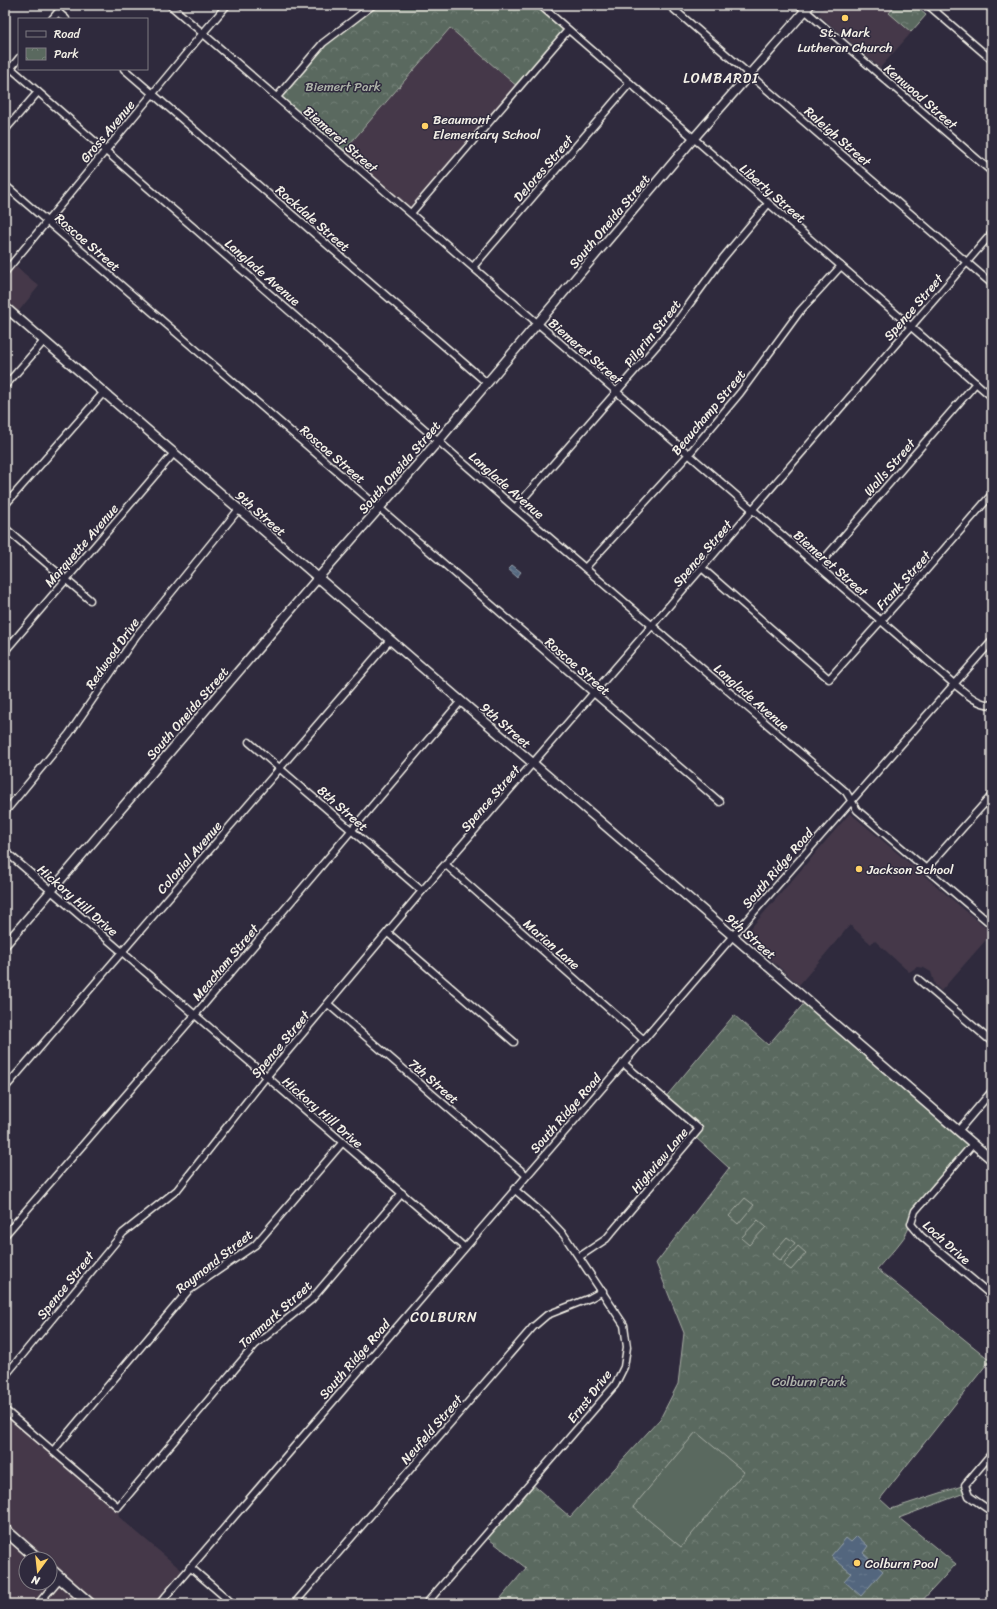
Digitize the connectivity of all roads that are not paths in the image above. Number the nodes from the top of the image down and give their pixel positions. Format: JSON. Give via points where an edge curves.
{"nodes":[{"id":1,"x":170,"y":5,"type":"edge"},
{"id":2,"x":227,"y":5,"type":"edge"},
{"id":3,"x":373,"y":5,"type":"edge"},
{"id":4,"x":540,"y":5,"type":"edge"},
{"id":5,"x":669,"y":5,"type":"edge"},
{"id":6,"x":928,"y":5,"type":"edge"},
{"id":7,"x":805,"y":7,"type":"edge"},
{"id":8,"x":53,"y":18,"type":"edge"},
{"id":9,"x":65,"y":18,"type":"edge"},
{"id":10,"x":568,"y":30,"type":"junction"},
{"id":11,"x":203,"y":33,"type":"junction"},
{"id":12,"x":18,"y":59,"type":"edge"},
{"id":13,"x":992,"y":60,"type":"edge"},
{"id":14,"x":5,"y":63,"type":"edge"},
{"id":15,"x":11,"y":68,"type":"junction"},
{"id":16,"x":125,"y":70,"type":"edge"},
{"id":17,"x":749,"y":74,"type":"junction"},
{"id":18,"x":630,"y":83,"type":"junction"},
{"id":19,"x":38,"y":92,"type":"junction"},
{"id":20,"x":153,"y":94,"type":"junction"},
{"id":21,"x":277,"y":97,"type":"junction"},
{"id":22,"x":5,"y":130,"type":"edge"},
{"id":23,"x":694,"y":138,"type":"junction"},
{"id":24,"x":106,"y":150,"type":"junction"},
{"id":25,"x":992,"y":172,"type":"edge"},
{"id":26,"x":5,"y":185,"type":"edge"},
{"id":27,"x":768,"y":204,"type":"junction"},
{"id":28,"x":411,"y":213,"type":"junction"},
{"id":29,"x":47,"y":222,"type":"junction"},
{"id":30,"x":992,"y":233,"type":"edge"},
{"id":31,"x":967,"y":262,"type":"junction"},
{"id":32,"x":841,"y":266,"type":"junction"},
{"id":33,"x":472,"y":267,"type":"junction"},
{"id":34,"x":5,"y":272,"type":"edge"},
{"id":35,"x":992,"y":284,"type":"edge"},
{"id":36,"x":5,"y":306,"type":"edge"},
{"id":37,"x":538,"y":323,"type":"junction"},
{"id":38,"x":911,"y":327,"type":"junction"},
{"id":39,"x":44,"y":341,"type":"junction"},
{"id":40,"x":487,"y":383,"type":"junction"},
{"id":41,"x":976,"y":383,"type":"junction"},
{"id":42,"x":5,"y":386,"type":"edge"},
{"id":43,"x":104,"y":392,"type":"junction"},
{"id":44,"x":617,"y":392,"type":"junction"},
{"id":45,"x":992,"y":397,"type":"edge"},
{"id":46,"x":439,"y":440,"type":"junction"},
{"id":47,"x":174,"y":453,"type":"junction"},
{"id":48,"x":689,"y":454,"type":"junction"},
{"id":49,"x":992,"y":494,"type":"edge"},
{"id":50,"x":5,"y":505,"type":"edge"},
{"id":51,"x":379,"y":508,"type":"junction"},
{"id":52,"x":515,"y":508,"type":"junction"},
{"id":53,"x":239,"y":509,"type":"junction"},
{"id":54,"x":754,"y":510,"type":"junction"},
{"id":55,"x":5,"y":528,"type":"edge"},
{"id":56,"x":818,"y":566,"type":"junction"},
{"id":57,"x":586,"y":567,"type":"junction"},
{"id":58,"x":702,"y":569,"type":"junction"},
{"id":59,"x":318,"y":578,"type":"junction"},
{"id":60,"x":66,"y":580,"type":"junction"},
{"id":61,"x":90,"y":600,"type":"dead end"},
{"id":62,"x":881,"y":621,"type":"junction"},
{"id":63,"x":654,"y":626,"type":"junction"},
{"id":64,"x":390,"y":640,"type":"junction"},
{"id":65,"x":992,"y":641,"type":"edge"},
{"id":66,"x":5,"y":651,"type":"edge"},
{"id":67,"x":954,"y":684,"type":"junction"},
{"id":68,"x":594,"y":694,"type":"junction"},
{"id":69,"x":461,"y":701,"type":"junction"},
{"id":70,"x":992,"y":705,"type":"edge"},
{"id":71,"x":249,"y":742,"type":"dead end"},
{"id":72,"x":534,"y":764,"type":"junction"},
{"id":73,"x":280,"y":768,"type":"junction"},
{"id":74,"x":992,"y":795,"type":"edge"},
{"id":75,"x":851,"y":800,"type":"junction"},
{"id":76,"x":720,"y":802,"type":"dead end"},
{"id":77,"x":986,"y":802,"type":"junction"},
{"id":78,"x":992,"y":808,"type":"edge"},
{"id":79,"x":5,"y":812,"type":"edge"},
{"id":80,"x":352,"y":830,"type":"junction"},
{"id":81,"x":5,"y":852,"type":"edge"},
{"id":82,"x":446,"y":865,"type":"junction"},
{"id":83,"x":926,"y":869,"type":"junction"},
{"id":84,"x":51,"y":891,"type":"junction"},
{"id":85,"x":422,"y":891,"type":"junction"},
{"id":86,"x":992,"y":925,"type":"edge"},
{"id":87,"x":388,"y":933,"type":"junction"},
{"id":88,"x":732,"y":936,"type":"junction"},
{"id":89,"x":5,"y":945,"type":"edge"},
{"id":90,"x":122,"y":952,"type":"junction"},
{"id":91,"x":918,"y":979,"type":"dead end"},
{"id":92,"x":328,"y":1004,"type":"junction"},
{"id":93,"x":195,"y":1015,"type":"junction"},
{"id":94,"x":643,"y":1039,"type":"junction"},
{"id":95,"x":514,"y":1042,"type":"dead end"},
{"id":96,"x":992,"y":1042,"type":"edge"},
{"id":97,"x":623,"y":1063,"type":"junction"},
{"id":98,"x":266,"y":1077,"type":"junction"},
{"id":99,"x":5,"y":1088,"type":"edge"},
{"id":100,"x":992,"y":1091,"type":"edge"},
{"id":101,"x":958,"y":1131,"type":"junction"},
{"id":102,"x":342,"y":1143,"type":"junction"},
{"id":103,"x":973,"y":1144,"type":"junction"},
{"id":104,"x":992,"y":1160,"type":"edge"},
{"id":105,"x":526,"y":1175,"type":"junction"},
{"id":106,"x":514,"y":1189,"type":"junction"},
{"id":107,"x":402,"y":1193,"type":"junction"},
{"id":108,"x":5,"y":1235,"type":"edge"},
{"id":109,"x":464,"y":1247,"type":"junction"},
{"id":110,"x":579,"y":1257,"type":"junction"},
{"id":111,"x":603,"y":1291,"type":"junction"},
{"id":112,"x":992,"y":1296,"type":"edge"},
{"id":113,"x":5,"y":1376,"type":"edge"},
{"id":114,"x":5,"y":1410,"type":"edge"},
{"id":115,"x":53,"y":1451,"type":"junction"},
{"id":116,"x":992,"y":1453,"type":"edge"},
{"id":117,"x":992,"y":1512,"type":"edge"},
{"id":118,"x":5,"y":1530,"type":"edge"},
{"id":119,"x":29,"y":1551,"type":"edge"},
{"id":120,"x":190,"y":1567,"type":"junction"},
{"id":121,"x":60,"y":1578,"type":"joint"},
{"id":122,"x":38,"y":1604,"type":"edge"},
{"id":123,"x":90,"y":1604,"type":"edge"},
{"id":124,"x":159,"y":1604,"type":"edge"},
{"id":125,"x":233,"y":1604,"type":"edge"},
{"id":126,"x":294,"y":1604,"type":"edge"},
{"id":127,"x":426,"y":1604,"type":"edge"}],
"edges":[{"from":1,"to":11,"type":"street","name":"Biemeret Street"},
{"from":2,"to":11,"type":"street","name":"Gross Avenue"},
{"from":3,"to":21,"type":"street","via":[[323,43]]},
{"from":4,"to":10,"type":"street","name":"Liberty Street"},
{"from":5,"to":17,"type":"street","name":"Raleigh Street"},
{"from":6,"to":13,"type":"street"},
{"from":7,"to":17,"type":"street","name":"South Oneida Street"},
{"from":7,"to":25,"type":"street","name":"Kenwood Street"},
{"from":8,"to":9,"type":"street","via":[[58,12]]},
{"from":10,"to":18,"type":"street","name":"Liberty Street"},
{"from":10,"to":28,"type":"street"},
{"from":11,"to":20,"type":"street","name":"Gross Avenue"},
{"from":11,"to":21,"type":"street","name":"Biemeret Street"},
{"from":12,"to":15,"type":"street"},
{"from":14,"to":15,"type":"street","name":"Langlade Avenue"},
{"from":15,"to":19,"type":"street","name":"Langlade Avenue"},
{"from":16,"to":20,"type":"street","name":"Rockdale Street"},
{"from":17,"to":23,"type":"street","name":"South Oneida Street"},
{"from":17,"to":31,"type":"street","name":"Raleigh Street"},
{"from":18,"to":23,"type":"street","name":"Liberty Street"},
{"from":18,"to":33,"type":"street","name":"Delores Street"},
{"from":19,"to":22,"type":"street"},
{"from":19,"to":24,"type":"street","name":"Langlade Avenue"},
{"from":20,"to":24,"type":"street","name":"Gross Avenue"},
{"from":20,"to":40,"type":"street","name":"Rockdale Street"},
{"from":21,"to":28,"type":"street","name":"Biemeret Street"},
{"from":23,"to":27,"type":"street","name":"Liberty Street"},
{"from":23,"to":37,"type":"street","name":"South Oneida Street"},
{"from":24,"to":29,"type":"street","name":"Gross Avenue"},
{"from":24,"to":46,"type":"street","name":"Langlade Avenue"},
{"from":26,"to":29,"type":"street","name":"Roscoe Street"},
{"from":27,"to":32,"type":"street","name":"Liberty Street"},
{"from":27,"to":44,"type":"street","name":"Pilgrim Street","via":[[723,258],[672,328]]},
{"from":28,"to":33,"type":"street","name":"Biemeret Street"},
{"from":29,"to":34,"type":"street","name":"Gross Avenue"},
{"from":29,"to":51,"type":"street","name":"Roscoe Street"},
{"from":30,"to":31,"type":"street","name":"Spence Street"},
{"from":31,"to":35,"type":"street","name":"Raleigh Street"},
{"from":31,"to":38,"type":"street","name":"Spence Street"},
{"from":32,"to":38,"type":"street","name":"Liberty Street"},
{"from":32,"to":48,"type":"street","name":"Beauchamp Street","via":[[800,311],[740,393]]},
{"from":33,"to":37,"type":"street","name":"Biemeret Street"},
{"from":36,"to":39,"type":"street","name":"9th Street"},
{"from":37,"to":40,"type":"street","name":"South Oneida Street"},
{"from":37,"to":44,"type":"street","name":"Biemeret Street"},
{"from":38,"to":41,"type":"street","name":"Liberty Street"},
{"from":38,"to":54,"type":"street","name":"Spence Street"},
{"from":39,"to":42,"type":"street"},
{"from":39,"to":43,"type":"street","name":"9th Street"},
{"from":40,"to":46,"type":"street","name":"South Oneida Street"},
{"from":41,"to":45,"type":"street","name":"Liberty Street"},
{"from":41,"to":56,"type":"street","name":"Walls Street"},
{"from":43,"to":47,"type":"street","name":"9th Street"},
{"from":43,"to":50,"type":"street"},
{"from":44,"to":48,"type":"street","name":"Biemeret Street"},
{"from":44,"to":52,"type":"street","name":"Pilgrim Street"},
{"from":46,"to":51,"type":"street","name":"South Oneida Street"},
{"from":46,"to":52,"type":"street","name":"Langlade Avenue"},
{"from":47,"to":53,"type":"street","name":"9th Street"},
{"from":47,"to":60,"type":"street","name":"Marquette Avenue"},
{"from":48,"to":54,"type":"street","name":"Biemeret Street"},
{"from":48,"to":57,"type":"street","name":"Beauchamp Street"},
{"from":49,"to":62,"type":"street","name":"Frank Street"},
{"from":51,"to":59,"type":"street","name":"South Oneida Street"},
{"from":51,"to":68,"type":"street","name":"Roscoe Street"},
{"from":52,"to":57,"type":"street","name":"Langlade Avenue"},
{"from":53,"to":59,"type":"street","name":"9th Street"},
{"from":53,"to":79,"type":"street","name":"Redwood Drive","via":[[136,636],[69,734]]},
{"from":54,"to":56,"type":"street","name":"Biemeret Street"},
{"from":54,"to":58,"type":"street","name":"Spence Street"},
{"from":55,"to":60,"type":"street"},
{"from":56,"to":62,"type":"street","name":"Biemeret Street"},
{"from":57,"to":63,"type":"street","name":"Langlade Avenue"},
{"from":58,"to":62,"type":"street","name":"Frank Street","via":[[829,679]]},
{"from":58,"to":63,"type":"street","name":"Spence Street"},
{"from":59,"to":64,"type":"street","name":"9th Street"},
{"from":59,"to":84,"type":"street","name":"South Oneida Street"},
{"from":60,"to":61,"type":"street"},
{"from":60,"to":66,"type":"street","name":"Marquette Avenue"},
{"from":62,"to":67,"type":"street","name":"Biemeret Street"},
{"from":63,"to":68,"type":"street","name":"Spence Street"},
{"from":63,"to":75,"type":"street","name":"Langlade Avenue","via":[[846,792]]},
{"from":64,"to":69,"type":"street","name":"9th Street"},
{"from":64,"to":73,"type":"street","name":"Colonial Avenue"},
{"from":65,"to":67,"type":"street","name":"South Ridge Road"},
{"from":67,"to":70,"type":"street","name":"Biemeret Street","via":[[976,701]]},
{"from":67,"to":75,"type":"street","name":"South Ridge Road"},
{"from":68,"to":72,"type":"street","name":"Spence Street"},
{"from":68,"to":76,"type":"street","name":"Roscoe Street"},
{"from":69,"to":72,"type":"street","name":"9th Street"},
{"from":69,"to":80,"type":"street","name":"Meacham Street"},
{"from":71,"to":73,"type":"street","name":"8th Street"},
{"from":72,"to":82,"type":"street","name":"Spence Street"},
{"from":72,"to":88,"type":"street","name":"9th Street"},
{"from":73,"to":80,"type":"street","name":"8th Street"},
{"from":73,"to":90,"type":"street","name":"Colonial Avenue"},
{"from":74,"to":77,"type":"street"},
{"from":75,"to":83,"type":"street","name":"Langlade Avenue","via":[[857,810]]},
{"from":75,"to":88,"type":"street","name":"South Ridge Road"},
{"from":77,"to":78,"type":"street"},
{"from":77,"to":83,"type":"street"},
{"from":80,"to":85,"type":"street","name":"8th Street"},
{"from":80,"to":93,"type":"street","name":"Meacham Street"},
{"from":81,"to":84,"type":"street","name":"Hickory Hill Drive"},
{"from":82,"to":85,"type":"street","name":"Spence Street"},
{"from":82,"to":94,"type":"street","name":"Marian Lane"},
{"from":83,"to":86,"type":"street","name":"Langlade Avenue"},
{"from":84,"to":89,"type":"street","name":"South Oneida Street"},
{"from":84,"to":90,"type":"street","name":"Hickory Hill Drive"},
{"from":85,"to":87,"type":"street","name":"Spence Street"},
{"from":87,"to":92,"type":"street","name":"Spence Street"},
{"from":87,"to":95,"type":"street"},
{"from":88,"to":94,"type":"street","name":"South Ridge Road"},
{"from":88,"to":101,"type":"street","name":"9th Street"},
{"from":90,"to":93,"type":"street","name":"Hickory Hill Drive"},
{"from":90,"to":99,"type":"street","name":"Colonial Avenue"},
{"from":91,"to":96,"type":"street"},
{"from":92,"to":98,"type":"street","name":"Spence Street"},
{"from":92,"to":105,"type":"street","name":"7th Street"},
{"from":93,"to":98,"type":"street","name":"Hickory Hill Drive"},
{"from":93,"to":108,"type":"street","name":"Meacham Street"},
{"from":94,"to":97,"type":"street","name":"South Ridge Road"},
{"from":97,"to":105,"type":"street","name":"South Ridge Road"},
{"from":97,"to":110,"type":"street","name":"Highview Lane","via":[[699,1129],[606,1239]]},
{"from":98,"to":102,"type":"street","name":"Hickory Hill Drive"},
{"from":98,"to":113,"type":"street","name":"Spence Street","via":[[177,1190],[123,1232]]},
{"from":100,"to":101,"type":"street"},
{"from":101,"to":103,"type":"street","name":"9th Street"},
{"from":102,"to":107,"type":"street","name":"Hickory Hill Drive"},
{"from":102,"to":115,"type":"street","name":"Raymond Street","via":[[254,1245],[188,1291]]},
{"from":103,"to":104,"type":"street","name":"9th Street"},
{"from":103,"to":112,"type":"street","name":"Loch Drive","via":[[915,1211],[911,1224],[921,1236]]},
{"from":105,"to":106,"type":"street","name":"South Ridge Road"},
{"from":106,"to":109,"type":"street","name":"South Ridge Road"},
{"from":106,"to":110,"type":"street","name":"Ernst Drive","via":[[549,1219]]},
{"from":107,"to":109,"type":"street","name":"Hickory Hill Drive"},
{"from":107,"to":115,"type":"street","name":"Tommark Street","via":[[311,1300],[255,1345],[118,1507]]},
{"from":109,"to":120,"type":"street","name":"South Ridge Road"},
{"from":110,"to":111,"type":"street","name":"Ernst Drive"},
{"from":111,"to":126,"type":"street","name":"Neufeld Street","via":[[547,1315],[533,1327]]},
{"from":111,"to":127,"type":"street","name":"Ernst Drive","via":[[624,1325],[627,1347],[624,1367],[615,1386]]},
{"from":114,"to":115,"type":"street"},
{"from":116,"to":117,"type":"street","via":[[965,1485],[969,1496]]},
{"from":118,"to":119,"type":"main road"},
{"from":120,"to":124,"type":"street","name":"South Ridge Road"},
{"from":120,"to":125,"type":"street"},
{"from":121,"to":122,"type":"street"},
{"from":121,"to":123,"type":"main road"}]}
